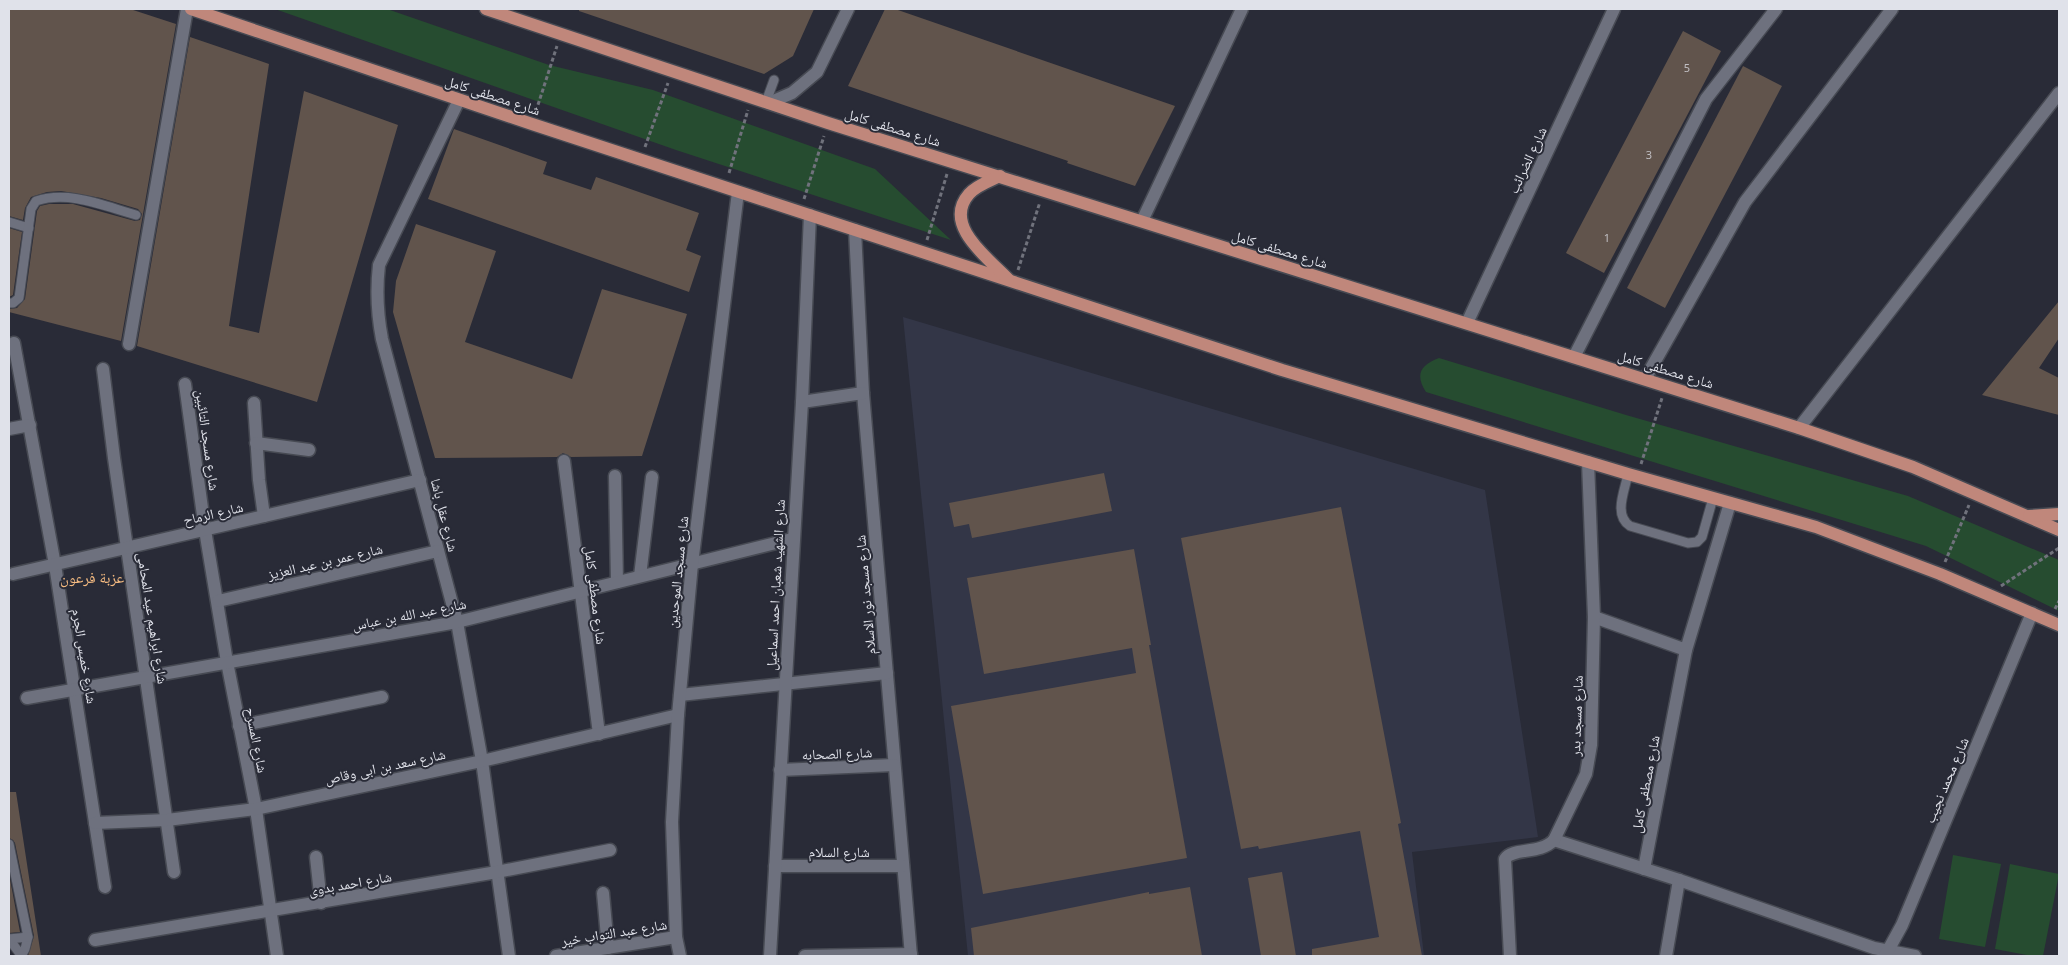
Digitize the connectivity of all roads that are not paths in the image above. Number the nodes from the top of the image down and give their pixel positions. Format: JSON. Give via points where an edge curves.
{"nodes":[{"id":1,"x":187,"y":9,"type":"edge"},
{"id":2,"x":191,"y":9,"type":"edge"},
{"id":3,"x":486,"y":9,"type":"edge"},
{"id":4,"x":848,"y":9,"type":"edge"},
{"id":5,"x":1242,"y":9,"type":"edge"},
{"id":6,"x":1614,"y":9,"type":"edge"},
{"id":7,"x":1776,"y":9,"type":"edge"},
{"id":8,"x":1892,"y":9,"type":"edge"},
{"id":9,"x":774,"y":80,"type":"dead end"},
{"id":10,"x":2059,"y":93,"type":"edge"},
{"id":11,"x":459,"y":100,"type":"junction"},
{"id":12,"x":767,"y":103,"type":"junction"},
{"id":13,"x":1000,"y":176,"type":"junction"},
{"id":14,"x":738,"y":192,"type":"junction"},
{"id":15,"x":805,"y":214,"type":"junction"},
{"id":16,"x":136,"y":215,"type":"dead end"},
{"id":17,"x":1142,"y":221,"type":"junction"},
{"id":18,"x":9,"y":222,"type":"edge"},
{"id":19,"x":29,"y":228,"type":"junction"},
{"id":20,"x":855,"y":230,"type":"junction"},
{"id":21,"x":1012,"y":282,"type":"junction"},
{"id":22,"x":9,"y":303,"type":"edge"},
{"id":23,"x":1467,"y":323,"type":"junction"},
{"id":24,"x":14,"y":343,"type":"dead end"},
{"id":25,"x":129,"y":344,"type":"dead end"},
{"id":26,"x":1574,"y":357,"type":"junction"},
{"id":27,"x":103,"y":369,"type":"dead end"},
{"id":28,"x":14,"y":371,"type":"edge"},
{"id":29,"x":1645,"y":379,"type":"junction"},
{"id":30,"x":185,"y":384,"type":"dead end"},
{"id":31,"x":863,"y":393,"type":"junction"},
{"id":32,"x":802,"y":402,"type":"junction"},
{"id":33,"x":254,"y":403,"type":"dead end"},
{"id":34,"x":30,"y":425,"type":"junction"},
{"id":35,"x":1799,"y":428,"type":"junction"},
{"id":36,"x":9,"y":429,"type":"edge"},
{"id":37,"x":256,"y":443,"type":"junction"},
{"id":38,"x":309,"y":450,"type":"dead end"},
{"id":39,"x":564,"y":461,"type":"dead end"},
{"id":40,"x":1588,"y":462,"type":"junction"},
{"id":41,"x":1633,"y":475,"type":"junction"},
{"id":42,"x":615,"y":476,"type":"dead end"},
{"id":43,"x":652,"y":477,"type":"dead end"},
{"id":44,"x":420,"y":480,"type":"junction"},
{"id":45,"x":1713,"y":498,"type":"junction"},
{"id":46,"x":1730,"y":503,"type":"junction"},
{"id":47,"x":2059,"y":514,"type":"edge"},
{"id":48,"x":264,"y":516,"type":"junction"},
{"id":49,"x":2026,"y":516,"type":"junction"},
{"id":50,"x":205,"y":530,"type":"junction"},
{"id":51,"x":2059,"y":530,"type":"edge"},
{"id":52,"x":792,"y":539,"type":"junction"},
{"id":53,"x":127,"y":548,"type":"junction"},
{"id":54,"x":438,"y":551,"type":"junction"},
{"id":55,"x":692,"y":564,"type":"junction"},
{"id":56,"x":56,"y":565,"type":"junction"},
{"id":57,"x":13,"y":574,"type":"dead end"},
{"id":58,"x":640,"y":576,"type":"junction"},
{"id":59,"x":617,"y":582,"type":"junction"},
{"id":60,"x":581,"y":591,"type":"junction"},
{"id":61,"x":218,"y":601,"type":"junction"},
{"id":62,"x":2032,"y":613,"type":"junction"},
{"id":63,"x":1594,"y":618,"type":"junction"},
{"id":64,"x":457,"y":622,"type":"junction"},
{"id":65,"x":2059,"y":625,"type":"edge"},
{"id":66,"x":1686,"y":650,"type":"junction"},
{"id":67,"x":227,"y":662,"type":"junction"},
{"id":68,"x":887,"y":673,"type":"junction"},
{"id":69,"x":147,"y":678,"type":"junction"},
{"id":70,"x":785,"y":684,"type":"junction"},
{"id":71,"x":74,"y":689,"type":"junction"},
{"id":72,"x":680,"y":695,"type":"junction"},
{"id":73,"x":382,"y":697,"type":"dead end"},
{"id":74,"x":27,"y":698,"type":"dead end"},
{"id":75,"x":678,"y":715,"type":"junction"},
{"id":76,"x":239,"y":726,"type":"junction"},
{"id":77,"x":599,"y":734,"type":"junction"},
{"id":78,"x":482,"y":762,"type":"junction"},
{"id":79,"x":894,"y":766,"type":"junction"},
{"id":80,"x":780,"y":770,"type":"junction"},
{"id":81,"x":256,"y":809,"type":"junction"},
{"id":82,"x":167,"y":820,"type":"junction"},
{"id":83,"x":95,"y":823,"type":"junction"},
{"id":84,"x":1554,"y":840,"type":"junction"},
{"id":85,"x":9,"y":844,"type":"edge"},
{"id":86,"x":610,"y":850,"type":"dead end"},
{"id":87,"x":316,"y":857,"type":"dead end"},
{"id":88,"x":775,"y":866,"type":"junction"},
{"id":89,"x":903,"y":866,"type":"junction"},
{"id":90,"x":1644,"y":869,"type":"junction"},
{"id":91,"x":174,"y":872,"type":"dead end"},
{"id":92,"x":498,"y":872,"type":"junction"},
{"id":93,"x":12,"y":879,"type":"edge"},
{"id":94,"x":1678,"y":880,"type":"junction"},
{"id":95,"x":105,"y":886,"type":"dead end"},
{"id":96,"x":19,"y":892,"type":"junction"},
{"id":97,"x":602,"y":893,"type":"dead end"},
{"id":98,"x":9,"y":894,"type":"edge"},
{"id":99,"x":321,"y":903,"type":"junction"},
{"id":100,"x":271,"y":912,"type":"junction"},
{"id":101,"x":28,"y":937,"type":"junction"},
{"id":102,"x":676,"y":937,"type":"junction"},
{"id":103,"x":9,"y":939,"type":"edge"},
{"id":104,"x":95,"y":940,"type":"dead end"},
{"id":105,"x":608,"y":948,"type":"junction"},
{"id":106,"x":1886,"y":954,"type":"edge"},
{"id":107,"x":911,"y":955,"type":"edge"},
{"id":108,"x":21,"y":956,"type":"edge"},
{"id":109,"x":277,"y":956,"type":"edge"},
{"id":110,"x":509,"y":956,"type":"edge"},
{"id":111,"x":556,"y":956,"type":"edge"},
{"id":112,"x":680,"y":956,"type":"edge"},
{"id":113,"x":770,"y":956,"type":"edge"},
{"id":114,"x":805,"y":956,"type":"edge"},
{"id":115,"x":1512,"y":956,"type":"edge"},
{"id":116,"x":1666,"y":956,"type":"edge"},
{"id":117,"x":1915,"y":956,"type":"edge"}],
"edges":[{"from":1,"to":25,"type":"street"},
{"from":2,"to":11,"type":"main road","name":"شارع مصطفى كامل"},
{"from":3,"to":12,"type":"main road","name":"شارع مصطفى كامل"},
{"from":4,"to":12,"type":"street","via":[[817,72],[797,89]]},
{"from":5,"to":17,"type":"street"},
{"from":6,"to":23,"type":"street","name":"شارع الضرائب"},
{"from":7,"to":26,"type":"street","via":[[1706,99]]},
{"from":8,"to":29,"type":"street","via":[[1745,202]]},
{"from":9,"to":12,"type":"lane"},
{"from":10,"to":35,"type":"street"},
{"from":11,"to":14,"type":"main road","name":"شارع مصطفى كامل"},
{"from":11,"to":44,"type":"street","name":"شارع عقل باشا","via":[[379,265],[376,291],[382,339]]},
{"from":12,"to":13,"type":"main road","name":"شارع مصطفى كامل"},
{"from":13,"to":17,"type":"main road","name":"شارع مصطفى كامل"},
{"from":13,"to":21,"type":"main road","via":[[970,194],[961,218],[968,238]]},
{"from":14,"to":15,"type":"main road","name":"شارع مصطفى كامل"},
{"from":14,"to":55,"type":"street","name":"شارع مسجد الموحدين"},
{"from":15,"to":20,"type":"main road","name":"شارع مصطفى كامل"},
{"from":15,"to":32,"type":"street","name":"شارع الشهيد شعبان احمد اسماعيل"},
{"from":16,"to":19,"type":"lane","via":[[57,196],[36,201],[31,209]]},
{"from":17,"to":23,"type":"main road","name":"شارع مصطفى كامل"},
{"from":18,"to":19,"type":"lane"},
{"from":19,"to":22,"type":"lane","via":[[19,298]]},
{"from":20,"to":21,"type":"main road","name":"شارع مصطفى كامل"},
{"from":20,"to":31,"type":"street","name":"شارع مسجد نور الاسلام"},
{"from":21,"to":40,"type":"main road","name":"شارع مصطفى كامل","via":[[1282,370]]},
{"from":23,"to":26,"type":"main road","name":"شارع مصطفى كامل"},
{"from":24,"to":28,"type":"street","name":"شارع خميس الجرم"},
{"from":26,"to":29,"type":"main road","name":"شارع مصطفى كامل"},
{"from":27,"to":53,"type":"street","name":"شارع ابراهيم عيد المحامى"},
{"from":28,"to":34,"type":"street","name":"شارع خميس الجرم"},
{"from":29,"to":35,"type":"main road","name":"شارع مصطفى كامل"},
{"from":30,"to":50,"type":"street","name":"شارع مسجد التائبين"},
{"from":31,"to":32,"type":"street"},
{"from":31,"to":68,"type":"street","name":"شارع مسجد نور الاسلام"},
{"from":32,"to":52,"type":"street","name":"شارع الشهيد شعبان احمد اسماعيل"},
{"from":33,"to":37,"type":"street"},
{"from":34,"to":36,"type":"street"},
{"from":34,"to":56,"type":"street","name":"شارع خميس الجرم"},
{"from":35,"to":49,"type":"main road","name":"شارع مصطفى كامل","via":[[1913,467]]},
{"from":37,"to":38,"type":"street"},
{"from":37,"to":48,"type":"street"},
{"from":39,"to":60,"type":"street","name":"شارع مصطفى كامل"},
{"from":40,"to":41,"type":"main road","name":"شارع مصطفى كامل"},
{"from":40,"to":63,"type":"street","name":"شارع مسجد بدر"},
{"from":41,"to":45,"type":"main road","name":"شارع مصطفى كامل"},
{"from":41,"to":45,"type":"lane","via":[[1620,511],[1623,520],[1630,526],[1688,543],[1697,542],[1702,537]]},
{"from":42,"to":59,"type":"street"},
{"from":43,"to":58,"type":"street"},
{"from":44,"to":48,"type":"street","name":"شارع الرماح"},
{"from":44,"to":54,"type":"street","name":"شارع عقل باشا"},
{"from":45,"to":46,"type":"main road","name":"شارع مصطفى كامل"},
{"from":46,"to":62,"type":"main road","name":"شارع مصطفى كامل","via":[[1816,527]]},
{"from":46,"to":66,"type":"street","name":"شارع مصطفى كامل"},
{"from":47,"to":49,"type":"main road"},
{"from":48,"to":50,"type":"street","name":"شارع الرماح"},
{"from":49,"to":51,"type":"main road","name":"شارع مصطفى كامل"},
{"from":50,"to":53,"type":"street","name":"شارع الرماح"},
{"from":50,"to":61,"type":"street","name":"شارع المسرح"},
{"from":52,"to":55,"type":"street","name":"شارع عبد الله بن عباس"},
{"from":52,"to":70,"type":"street","name":"شارع الشهيد شعبان احمد اسماعيل"},
{"from":53,"to":56,"type":"street","name":"شارع الرماح"},
{"from":53,"to":69,"type":"street","name":"شارع ابراهيم عيد المحامى"},
{"from":54,"to":61,"type":"street","name":"شارع عمر بن عبد العزيز"},
{"from":54,"to":64,"type":"street","name":"شارع عقل باشا"},
{"from":55,"to":58,"type":"street","name":"شارع عبد الله بن عباس"},
{"from":55,"to":72,"type":"street","name":"شارع مسجد الموحدين"},
{"from":56,"to":57,"type":"street","name":"شارع الرماح"},
{"from":56,"to":71,"type":"street","name":"شارع خميس الجرم"},
{"from":58,"to":59,"type":"street","name":"شارع عبد الله بن عباس"},
{"from":59,"to":60,"type":"street","name":"شارع عبد الله بن عباس"},
{"from":60,"to":64,"type":"street","name":"شارع عبد الله بن عباس"},
{"from":60,"to":77,"type":"street","name":"شارع مصطفى كامل"},
{"from":61,"to":67,"type":"street","name":"شارع المسرح"},
{"from":62,"to":65,"type":"main road","name":"شارع مصطفى كامل"},
{"from":62,"to":106,"type":"street","name":"شارع محمد نجيب","via":[[1902,925]]},
{"from":63,"to":66,"type":"street"},
{"from":63,"to":84,"type":"street","name":"شارع مسجد بدر","via":[[1590,760],[1581,788]]},
{"from":64,"to":67,"type":"street","name":"شارع عبد الله بن عباس"},
{"from":64,"to":78,"type":"street","name":"شارع عقل باشا"},
{"from":66,"to":90,"type":"street","name":"شارع مصطفى كامل"},
{"from":67,"to":69,"type":"street","name":"شارع عبد الله بن عباس"},
{"from":67,"to":76,"type":"street","name":"شارع المسرح"},
{"from":68,"to":70,"type":"street"},
{"from":68,"to":79,"type":"street","name":"شارع مسجد نور الاسلام"},
{"from":69,"to":71,"type":"street","name":"شارع عبد الله بن عباس"},
{"from":69,"to":82,"type":"street","name":"شارع ابراهيم عيد المحامى"},
{"from":70,"to":72,"type":"street"},
{"from":70,"to":80,"type":"street","name":"شارع الشهيد شعبان احمد اسماعيل"},
{"from":71,"to":74,"type":"street","name":"شارع عبد الله بن عباس"},
{"from":71,"to":83,"type":"street","name":"شارع خميس الجرم"},
{"from":72,"to":75,"type":"street","name":"شارع مسجد الموحدين"},
{"from":73,"to":76,"type":"street"},
{"from":75,"to":77,"type":"street","name":"شارع سعد بن ابى وقاص"},
{"from":75,"to":102,"type":"street","name":"شارع مسجد الموحدين","via":[[672,822]]},
{"from":76,"to":81,"type":"street","name":"شارع المسرح"},
{"from":77,"to":78,"type":"street","name":"شارع سعد بن ابى وقاص"},
{"from":78,"to":81,"type":"street","name":"شارع سعد بن ابى وقاص"},
{"from":78,"to":92,"type":"street","name":"شارع عقل باشا"},
{"from":79,"to":80,"type":"street","name":"شارع الصحابه"},
{"from":79,"to":89,"type":"street","name":"شارع مسجد نور الاسلام"},
{"from":80,"to":88,"type":"street","name":"شارع الشهيد شعبان احمد اسماعيل"},
{"from":81,"to":82,"type":"street","name":"شارع سعد بن ابى وقاص"},
{"from":81,"to":100,"type":"street","name":"شارع المسرح"},
{"from":82,"to":83,"type":"street","name":"شارع سعد بن ابى وقاص"},
{"from":82,"to":91,"type":"street","name":"شارع ابراهيم عيد المحامى"},
{"from":83,"to":95,"type":"street","name":"شارع خميس الجرم"},
{"from":84,"to":90,"type":"street"},
{"from":84,"to":115,"type":"street","via":[[1541,849],[1509,855],[1504,859]]},
{"from":85,"to":93,"type":"lane"},
{"from":86,"to":92,"type":"street","name":"شارع احمد بدوى"},
{"from":87,"to":99,"type":"street"},
{"from":88,"to":89,"type":"street","name":"شارع السلام"},
{"from":88,"to":113,"type":"street","name":"شارع الشهيد شعبان احمد اسماعيل"},
{"from":89,"to":107,"type":"street","name":"شارع مسجد نور الاسلام"},
{"from":90,"to":94,"type":"street"},
{"from":92,"to":99,"type":"street","name":"شارع احمد بدوى"},
{"from":92,"to":110,"type":"street","name":"شارع عقل باشا"},
{"from":93,"to":96,"type":"lane"},
{"from":94,"to":106,"type":"street"},
{"from":94,"to":116,"type":"street"},
{"from":96,"to":98,"type":"lane"},
{"from":96,"to":101,"type":"lane"},
{"from":97,"to":105,"type":"street"},
{"from":99,"to":100,"type":"street","name":"شارع احمد بدوى"},
{"from":100,"to":104,"type":"street","name":"شارع احمد بدوى"},
{"from":100,"to":109,"type":"street","name":"شارع المسرح"},
{"from":101,"to":103,"type":"lane"},
{"from":101,"to":108,"type":"lane"},
{"from":102,"to":105,"type":"street","name":"شارع عبد التواب خير"},
{"from":102,"to":112,"type":"street","name":"شارع مسجد الموحدين"},
{"from":103,"to":108,"type":"lane"},
{"from":105,"to":111,"type":"street","name":"شارع عبد التواب خير"},
{"from":106,"to":117,"type":"street"},
{"from":107,"to":114,"type":"street"}]}
